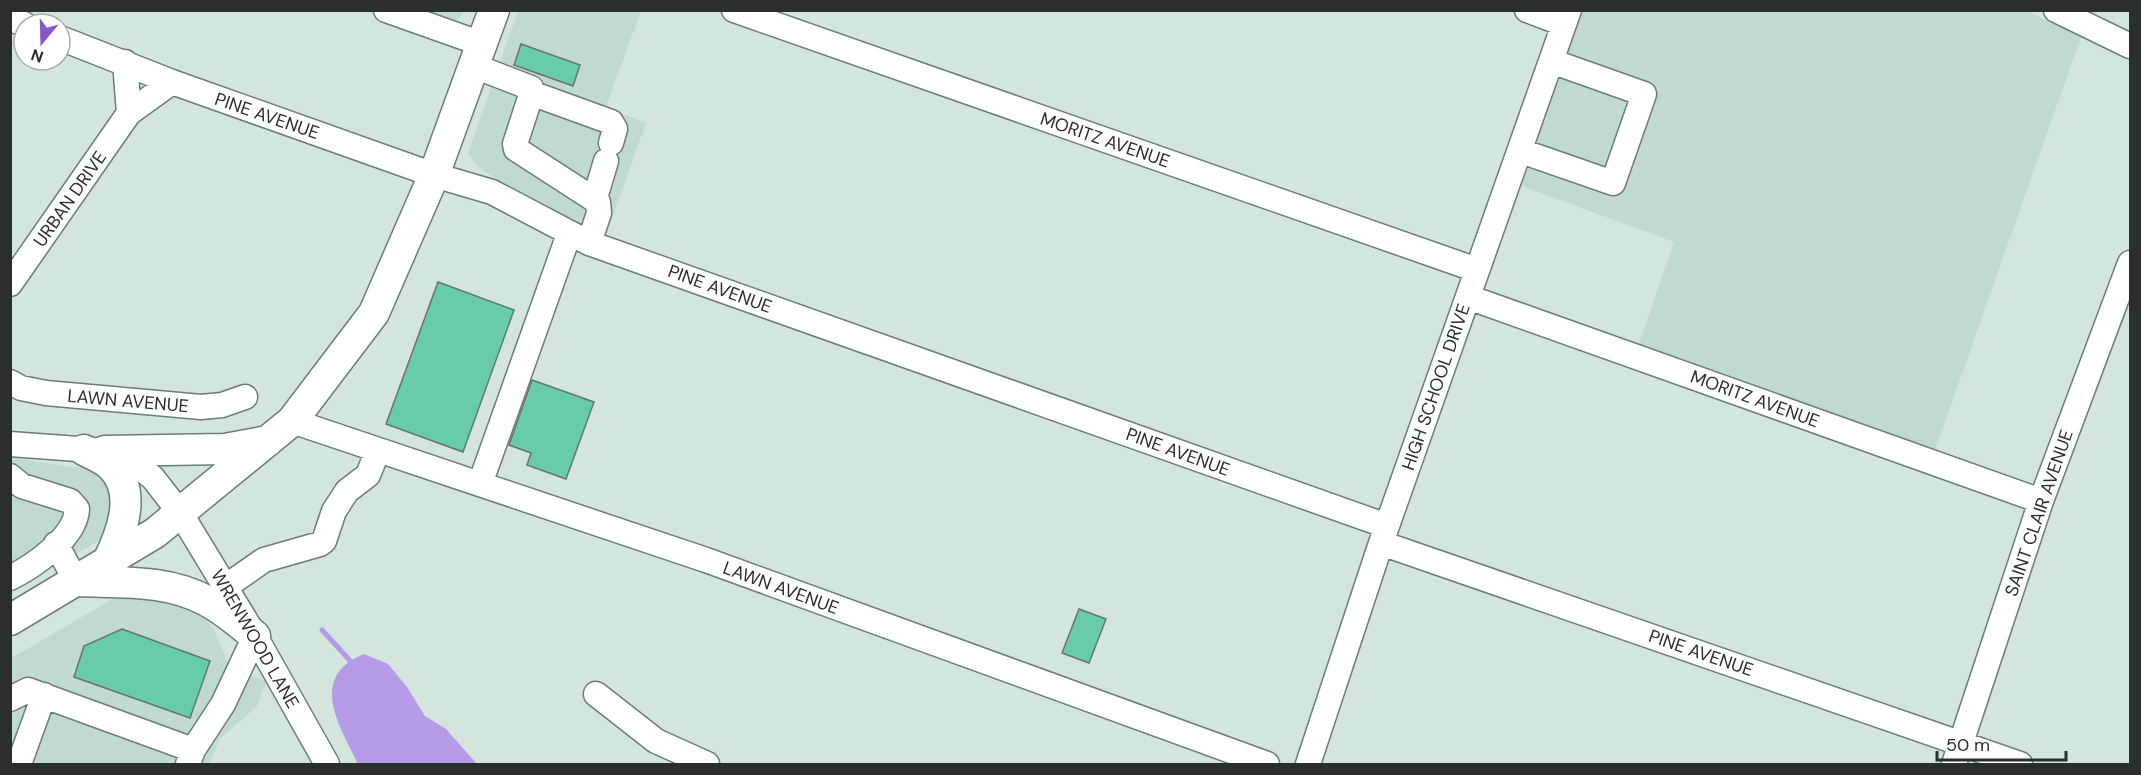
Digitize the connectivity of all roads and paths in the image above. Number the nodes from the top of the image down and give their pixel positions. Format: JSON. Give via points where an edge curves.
{"nodes":[{"id":1,"x":386,"y":10,"type":"edge"},
{"id":2,"x":494,"y":10,"type":"edge"},
{"id":3,"x":734,"y":10,"type":"edge"},
{"id":4,"x":1527,"y":10,"type":"edge"},
{"id":5,"x":2056,"y":10,"type":"edge"},
{"id":6,"x":1567,"y":17,"type":"edge"},
{"id":7,"x":72,"y":42,"type":"edge"},
{"id":8,"x":2130,"y":46,"type":"edge"},
{"id":9,"x":478,"y":55,"type":"junction"},
{"id":10,"x":1551,"y":61,"type":"junction"},
{"id":11,"x":125,"y":62,"type":"junction"},
{"id":12,"x":172,"y":82,"type":"junction"},
{"id":13,"x":531,"y":93,"type":"junction"},
{"id":14,"x":129,"y":113,"type":"junction"},
{"id":15,"x":1521,"y":151,"type":"junction"},
{"id":16,"x":434,"y":175,"type":"junction"},
{"id":17,"x":595,"y":198,"type":"junction"},
{"id":18,"x":579,"y":238,"type":"junction"},
{"id":19,"x":2130,"y":263,"type":"edge"},
{"id":20,"x":1477,"y":270,"type":"junction"},
{"id":21,"x":10,"y":284,"type":"edge"},
{"id":22,"x":1468,"y":297,"type":"junction"},
{"id":23,"x":10,"y":382,"type":"edge"},
{"id":24,"x":245,"y":397,"type":"dead end"},
{"id":25,"x":292,"y":421,"type":"junction"},
{"id":26,"x":268,"y":441,"type":"junction"},
{"id":27,"x":10,"y":444,"type":"edge"},
{"id":28,"x":378,"y":450,"type":"junction"},
{"id":29,"x":94,"y":451,"type":"junction"},
{"id":30,"x":10,"y":476,"type":"edge"},
{"id":31,"x":480,"y":484,"type":"junction"},
{"id":32,"x":2041,"y":501,"type":"junction"},
{"id":33,"x":181,"y":514,"type":"junction"},
{"id":34,"x":1384,"y":535,"type":"junction"},
{"id":35,"x":56,"y":544,"type":"junction"},
{"id":36,"x":107,"y":563,"type":"junction"},
{"id":37,"x":17,"y":575,"type":"edge"},
{"id":38,"x":76,"y":581,"type":"junction"},
{"id":39,"x":225,"y":587,"type":"junction"},
{"id":40,"x":42,"y":601,"type":"junction"},
{"id":41,"x":10,"y":620,"type":"edge"},
{"id":42,"x":255,"y":636,"type":"junction"},
{"id":43,"x":596,"y":694,"type":"dead end"},
{"id":44,"x":44,"y":695,"type":"junction"},
{"id":45,"x":10,"y":699,"type":"edge"},
{"id":46,"x":1957,"y":754,"type":"edge"},
{"id":47,"x":190,"y":757,"type":"edge"},
{"id":48,"x":19,"y":765,"type":"edge"},
{"id":49,"x":327,"y":765,"type":"edge"},
{"id":50,"x":707,"y":765,"type":"edge"},
{"id":51,"x":1267,"y":765,"type":"edge"},
{"id":52,"x":1308,"y":765,"type":"edge"},
{"id":53,"x":2020,"y":765,"type":"edge"}],
"edges":[{"from":1,"to":9,"type":"street"},
{"from":2,"to":9,"type":"main road"},
{"from":3,"to":20,"type":"street","name":"MORITZ AVENUE"},
{"from":4,"to":6,"type":"street"},
{"from":5,"to":8,"type":"street"},
{"from":6,"to":10,"type":"street","name":"HIGH SCHOOL DRIVE"},
{"from":7,"to":11,"type":"street","name":"PINE AVENUE"},
{"from":9,"to":13,"type":"street","via":[[528,85]]},
{"from":9,"to":16,"type":"main road"},
{"from":10,"to":15,"type":"street","name":"HIGH SCHOOL DRIVE"},
{"from":10,"to":15,"type":"street","via":[[1644,94],[1613,183]]},
{"from":11,"to":12,"type":"street","name":"PINE AVENUE"},
{"from":11,"to":14,"type":"street"},
{"from":12,"to":14,"type":"street","name":"URBAN DRIVE"},
{"from":12,"to":16,"type":"street","name":"PINE AVENUE"},
{"from":13,"to":17,"type":"street","via":[[516,149]]},
{"from":13,"to":17,"type":"street","via":[[611,122],[615,129]]},
{"from":14,"to":21,"type":"street","name":"URBAN DRIVE"},
{"from":15,"to":20,"type":"street","name":"HIGH SCHOOL DRIVE"},
{"from":16,"to":18,"type":"street","name":"PINE AVENUE","via":[[492,192]]},
{"from":16,"to":25,"type":"main road","via":[[374,313]]},
{"from":17,"to":18,"type":"street","via":[[598,213]]},
{"from":18,"to":31,"type":"street"},
{"from":18,"to":34,"type":"street","name":"PINE AVENUE"},
{"from":19,"to":32,"type":"street","name":"SAINT CLAIR AVENUE"},
{"from":20,"to":22,"type":"street","name":"HIGH SCHOOL DRIVE"},
{"from":22,"to":32,"type":"street","name":"MORITZ AVENUE"},
{"from":22,"to":34,"type":"street","name":"HIGH SCHOOL DRIVE"},
{"from":23,"to":24,"type":"street","name":"LAWN AVENUE","via":[[46,393],[201,407]]},
{"from":25,"to":26,"type":"main road"},
{"from":25,"to":28,"type":"street","name":"LAWN AVENUE"},
{"from":26,"to":29,"type":"main road","via":[[225,448]]},
{"from":26,"to":33,"type":"main road"},
{"from":27,"to":29,"type":"street","name":"WRENWOOD LANE"},
{"from":28,"to":31,"type":"street","name":"LAWN AVENUE"},
{"from":28,"to":39,"type":"street","via":[[368,475],[347,491],[334,511],[324,541],[264,560]]},
{"from":29,"to":33,"type":"street","name":"WRENWOOD LANE","via":[[134,463],[153,478]]},
{"from":29,"to":36,"type":"main road","via":[[110,464],[125,487],[118,542]]},
{"from":30,"to":35,"type":"street","via":[[22,486],[70,501],[77,509],[77,521]]},
{"from":31,"to":51,"type":"street","name":"LAWN AVENUE","via":[[706,560]]},
{"from":32,"to":46,"type":"street","name":"SAINT CLAIR AVENUE"},
{"from":33,"to":36,"type":"main road"},
{"from":33,"to":39,"type":"street","name":"WRENWOOD LANE"},
{"from":34,"to":46,"type":"street","name":"PINE AVENUE"},
{"from":34,"to":52,"type":"street","name":"HIGH SCHOOL DRIVE"},
{"from":35,"to":37,"type":"street","via":[[32,567]]},
{"from":35,"to":38,"type":"street"},
{"from":36,"to":38,"type":"main road"},
{"from":37,"to":40,"type":"street"},
{"from":38,"to":40,"type":"main road"},
{"from":38,"to":42,"type":"main road","via":[[176,588],[209,602]]},
{"from":39,"to":42,"type":"street","name":"WRENWOOD LANE"},
{"from":40,"to":41,"type":"main road"},
{"from":42,"to":47,"type":"street","via":[[224,704]]},
{"from":42,"to":49,"type":"street","name":"WRENWOOD LANE"},
{"from":43,"to":50,"type":"street","via":[[656,741]]},
{"from":44,"to":45,"type":"street","via":[[28,690]]},
{"from":44,"to":47,"type":"street"},
{"from":44,"to":48,"type":"street"},
{"from":46,"to":53,"type":"street","name":"PINE AVENUE"}]}
